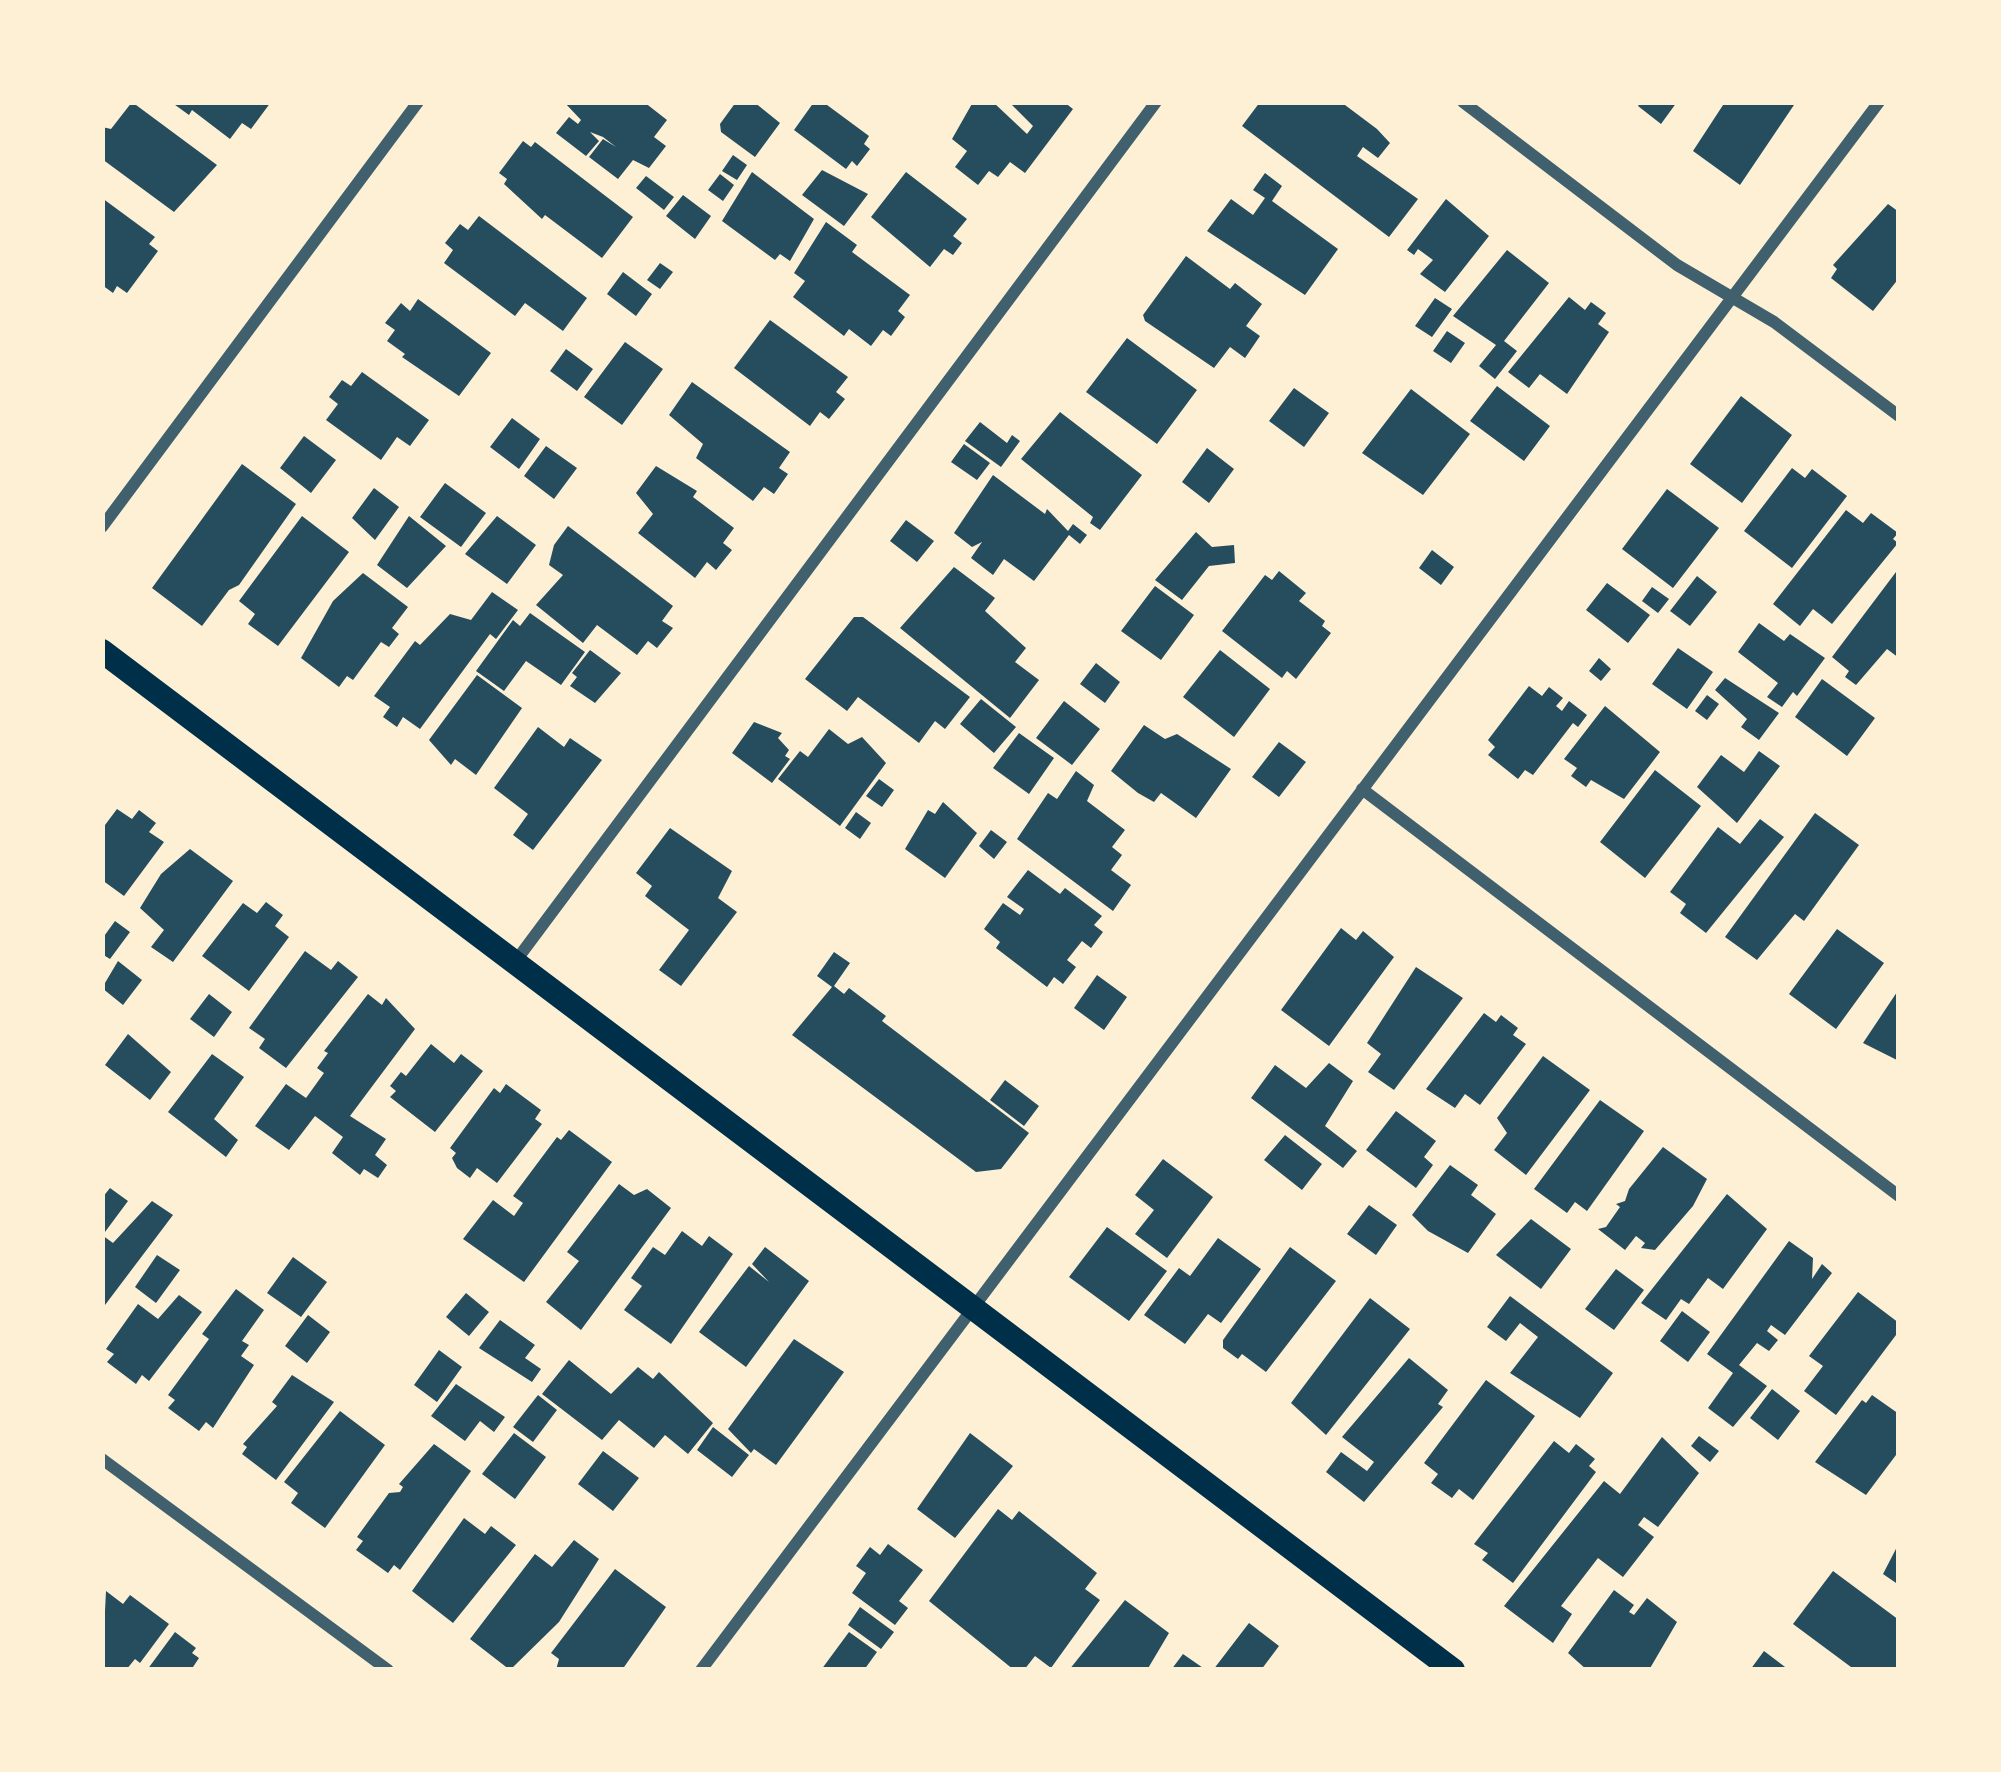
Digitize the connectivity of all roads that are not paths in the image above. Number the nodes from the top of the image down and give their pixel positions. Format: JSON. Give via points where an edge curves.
{"nodes":[{"id":1,"x":418,"y":102,"type":"edge"},
{"id":2,"x":1156,"y":102,"type":"edge"},
{"id":3,"x":1463,"y":102,"type":"edge"},
{"id":4,"x":1879,"y":102,"type":"edge"},
{"id":5,"x":1730,"y":297,"type":"junction"},
{"id":6,"x":1899,"y":416,"type":"edge"},
{"id":7,"x":102,"y":527,"type":"edge"},
{"id":8,"x":102,"y":651,"type":"edge"},
{"id":9,"x":1362,"y":789,"type":"junction"},
{"id":10,"x":514,"y":963,"type":"junction"},
{"id":11,"x":1899,"y":1196,"type":"edge"},
{"id":12,"x":972,"y":1306,"type":"junction"},
{"id":13,"x":102,"y":1459,"type":"edge"},
{"id":14,"x":388,"y":1670,"type":"edge"},
{"id":15,"x":701,"y":1670,"type":"edge"},
{"id":16,"x":1454,"y":1670,"type":"edge"}],
"edges":[{"from":1,"to":7,"type":"street"},
{"from":2,"to":10,"type":"street"},
{"from":3,"to":5,"type":"street"},
{"from":4,"to":5,"type":"street"},
{"from":5,"to":6,"type":"street"},
{"from":5,"to":9,"type":"street"},
{"from":8,"to":10,"type":"main road"},
{"from":9,"to":11,"type":"street"},
{"from":9,"to":12,"type":"street"},
{"from":10,"to":12,"type":"main road"},
{"from":12,"to":15,"type":"street"},
{"from":12,"to":16,"type":"main road"},
{"from":13,"to":14,"type":"street"}]}
